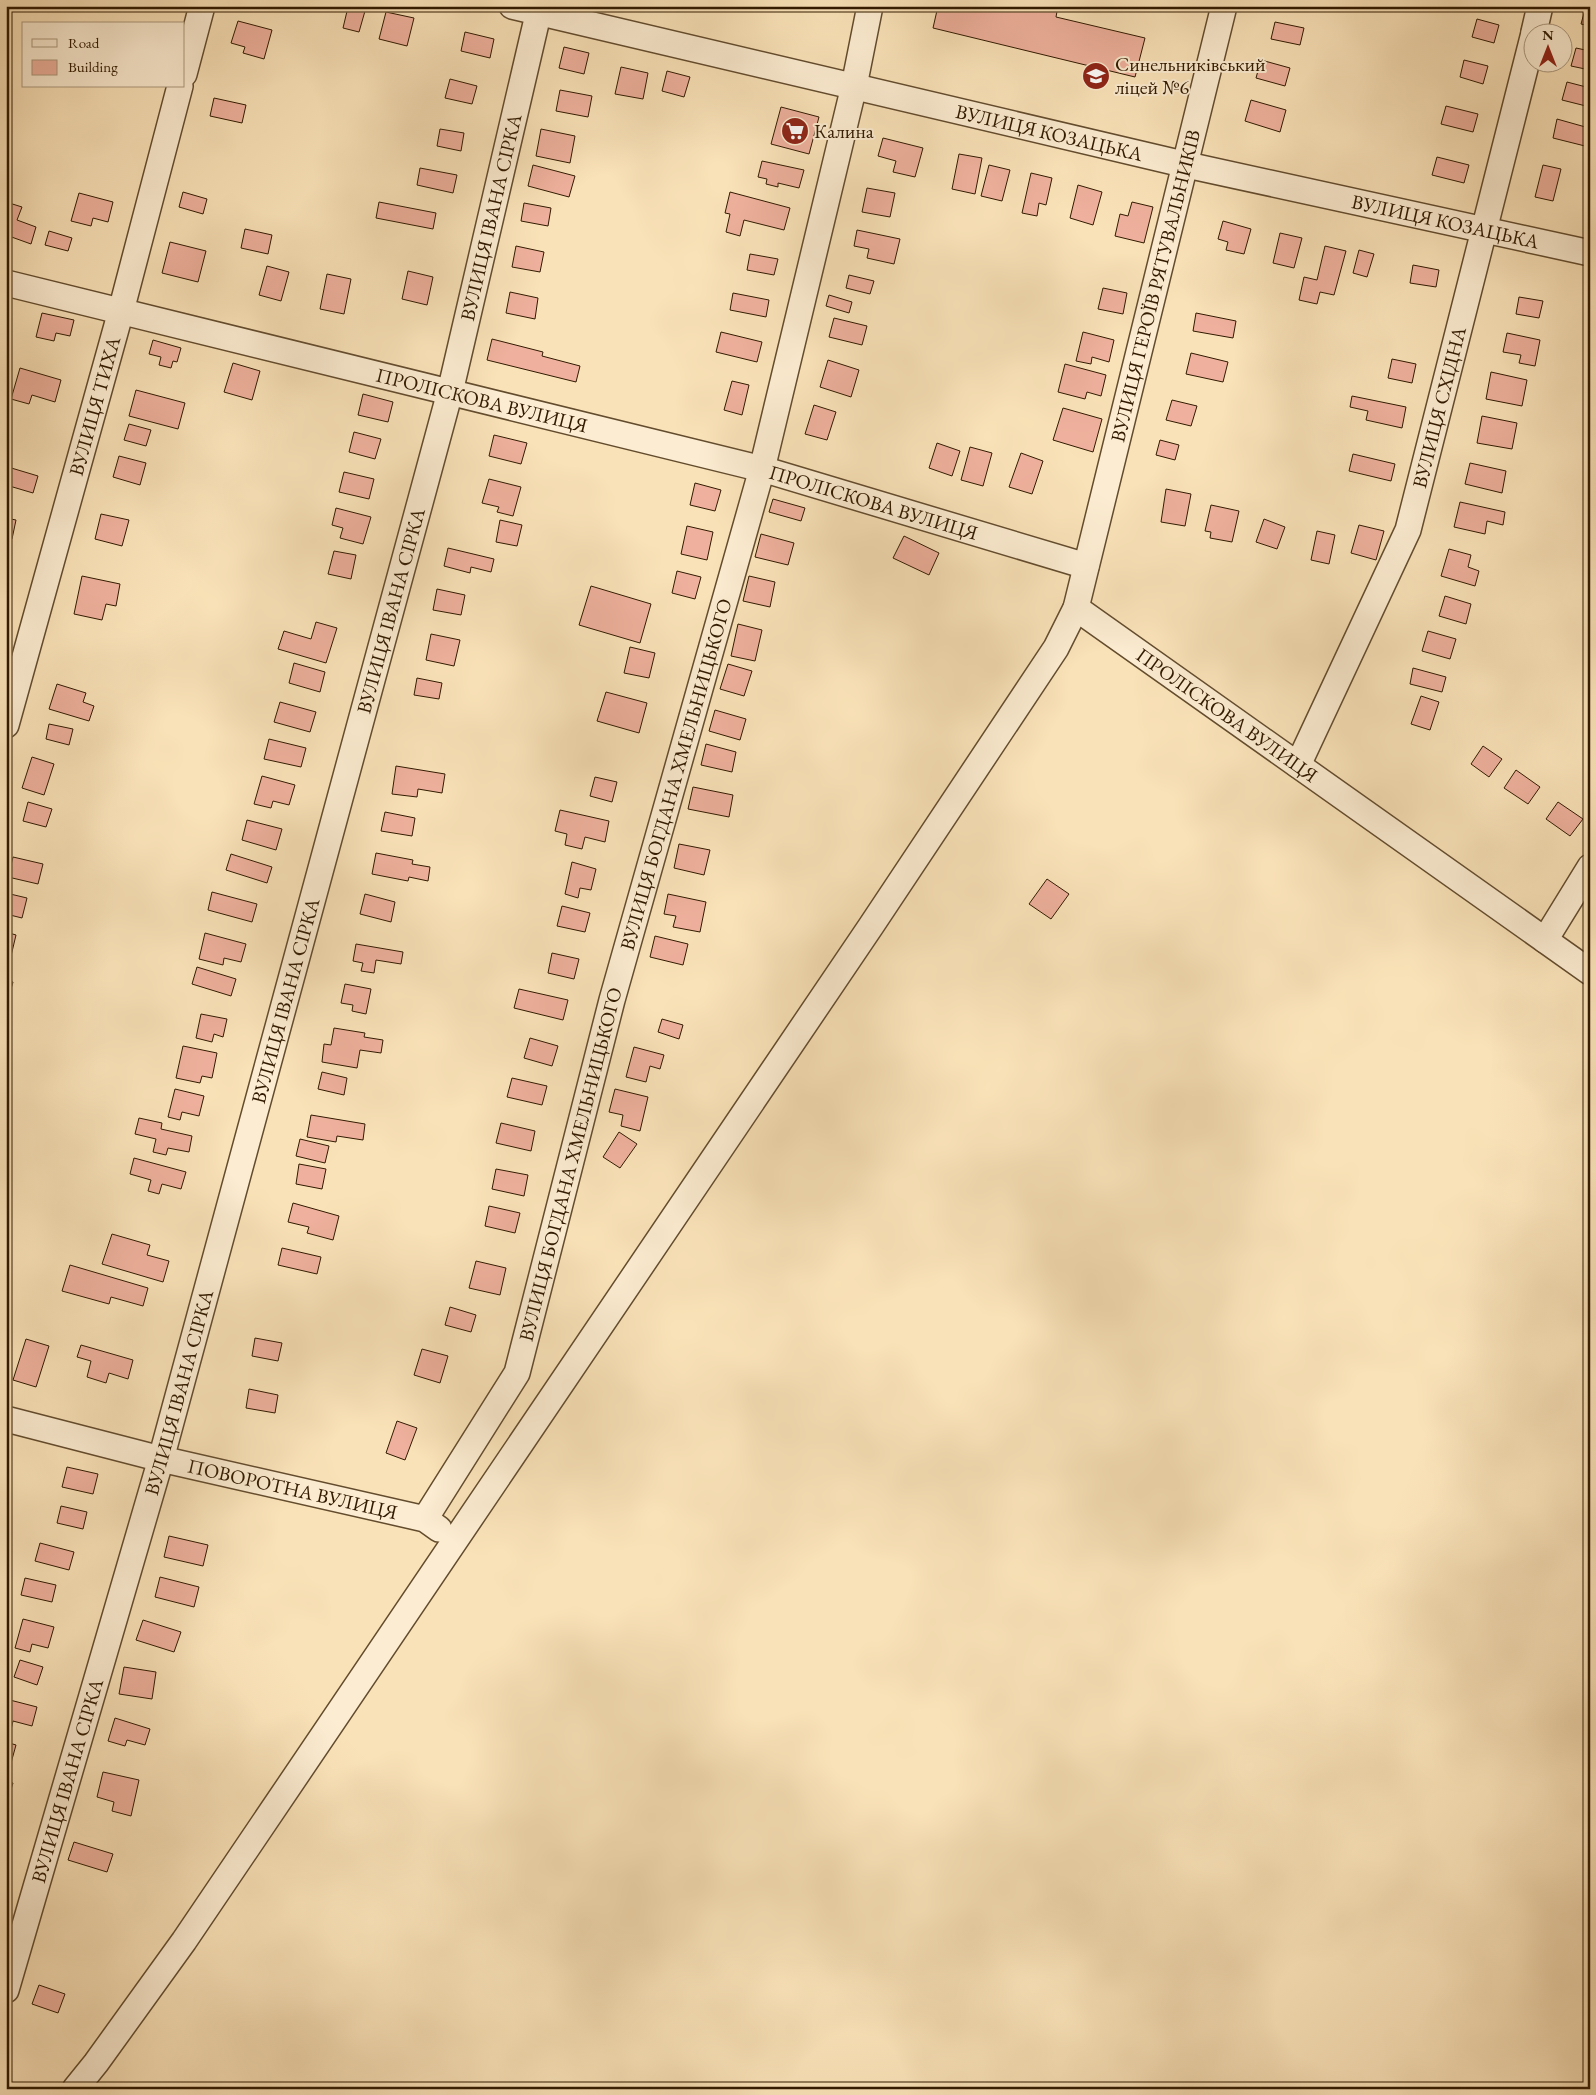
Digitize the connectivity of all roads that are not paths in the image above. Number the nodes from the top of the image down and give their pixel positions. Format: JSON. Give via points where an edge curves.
{"nodes":[{"id":1,"x":202,"y":6,"type":"edge"},
{"id":2,"x":512,"y":6,"type":"edge"},
{"id":3,"x":870,"y":6,"type":"edge"},
{"id":4,"x":1224,"y":6,"type":"edge"},
{"id":5,"x":1540,"y":6,"type":"edge"},
{"id":6,"x":539,"y":9,"type":"edge"},
{"id":7,"x":1536,"y":22,"type":"edge"},
{"id":8,"x":185,"y":70,"type":"edge"},
{"id":9,"x":1524,"y":72,"type":"edge"},
{"id":10,"x":854,"y":86,"type":"junction"},
{"id":11,"x":179,"y":88,"type":"edge"},
{"id":12,"x":1187,"y":165,"type":"junction"},
{"id":13,"x":1485,"y":230,"type":"junction"},
{"id":14,"x":1590,"y":253,"type":"edge"},
{"id":15,"x":6,"y":283,"type":"edge"},
{"id":16,"x":121,"y":311,"type":"junction"},
{"id":17,"x":450,"y":392,"type":"junction"},
{"id":18,"x":762,"y":468,"type":"junction"},
{"id":19,"x":1086,"y":566,"type":"junction"},
{"id":20,"x":1076,"y":608,"type":"junction"},
{"id":21,"x":6,"y":725,"type":"edge"},
{"id":22,"x":1298,"y":764,"type":"junction"},
{"id":23,"x":1590,"y":867,"type":"edge"},
{"id":24,"x":1545,"y":940,"type":"junction"},
{"id":25,"x":1590,"y":972,"type":"edge"},
{"id":26,"x":6,"y":1420,"type":"edge"},
{"id":27,"x":161,"y":1460,"type":"junction"},
{"id":28,"x":425,"y":1518,"type":"junction"},
{"id":29,"x":455,"y":1541,"type":"junction"},
{"id":30,"x":6,"y":1990,"type":"edge"},
{"id":31,"x":75,"y":2089,"type":"edge"}],
"edges":[{"from":1,"to":8,"type":"street"},
{"from":2,"to":6,"type":"street","name":"ВУЛИЦЯ КОЗАЦЬКА"},
{"from":3,"to":10,"type":"street","name":"ВУЛИЦЯ БОГДАНА ХМЕЛЬНИЦЬКОГО"},
{"from":4,"to":12,"type":"street","name":"ВУЛИЦЯ ГЕРОЇВ РЯТУВАЛЬНИКІВ"},
{"from":5,"to":7,"type":"street","name":"ВУЛИЦЯ СХІДНА"},
{"from":6,"to":10,"type":"street","name":"ВУЛИЦЯ КОЗАЦЬКА"},
{"from":6,"to":17,"type":"street","name":"ВУЛИЦЯ ІВАНА СІРКА"},
{"from":9,"to":13,"type":"street","name":"ВУЛИЦЯ СХІДНА"},
{"from":10,"to":12,"type":"street","name":"ВУЛИЦЯ КОЗАЦЬКА"},
{"from":10,"to":18,"type":"street","name":"ВУЛИЦЯ БОГДАНА ХМЕЛЬНИЦЬКОГО"},
{"from":11,"to":16,"type":"street","name":"ВУЛИЦЯ ТИХА"},
{"from":12,"to":13,"type":"street","name":"ВУЛИЦЯ КОЗАЦЬКА"},
{"from":12,"to":19,"type":"street","name":"ВУЛИЦЯ ГЕРОЇВ РЯТУВАЛЬНИКІВ"},
{"from":13,"to":14,"type":"street","name":"ВУЛИЦЯ КОЗАЦЬКА"},
{"from":13,"to":22,"type":"street","name":"ВУЛИЦЯ СХІДНА","via":[[1408,530]]},
{"from":15,"to":16,"type":"street","name":"ПРОЛІСКОВА ВУЛИЦЯ"},
{"from":16,"to":17,"type":"street","name":"ПРОЛІСКОВА ВУЛИЦЯ"},
{"from":16,"to":21,"type":"street","name":"ВУЛИЦЯ ТИХА"},
{"from":17,"to":18,"type":"street","name":"ПРОЛІСКОВА ВУЛИЦЯ"},
{"from":17,"to":27,"type":"street","name":"ВУЛИЦЯ ІВАНА СІРКА"},
{"from":18,"to":19,"type":"street","name":"ПРОЛІСКОВА ВУЛИЦЯ"},
{"from":18,"to":28,"type":"street","name":"ВУЛИЦЯ БОГДАНА ХМЕЛЬНИЦЬКОГО","via":[[612,1000],[518,1373]]},
{"from":19,"to":20,"type":"street"},
{"from":20,"to":22,"type":"street","name":"ПРОЛІСКОВА ВУЛИЦЯ"},
{"from":20,"to":29,"type":"street","via":[[1056,648],[1004,728]]},
{"from":22,"to":24,"type":"street","name":"ПРОЛІСКОВА ВУЛИЦЯ"},
{"from":23,"to":24,"type":"street"},
{"from":24,"to":25,"type":"street","name":"ПРОЛІСКОВА ВУЛИЦЯ"},
{"from":26,"to":27,"type":"street","name":"ПОВОРОТНА ВУЛИЦЯ"},
{"from":27,"to":28,"type":"street","name":"ПОВОРОТНА ВУЛИЦЯ"},
{"from":27,"to":30,"type":"street","name":"ВУЛИЦЯ ІВАНА СІРКА"},
{"from":28,"to":29,"type":"street","name":"ПОВОРОТНА ВУЛИЦЯ"},
{"from":29,"to":31,"type":"street","via":[[184,1941]]}]}
